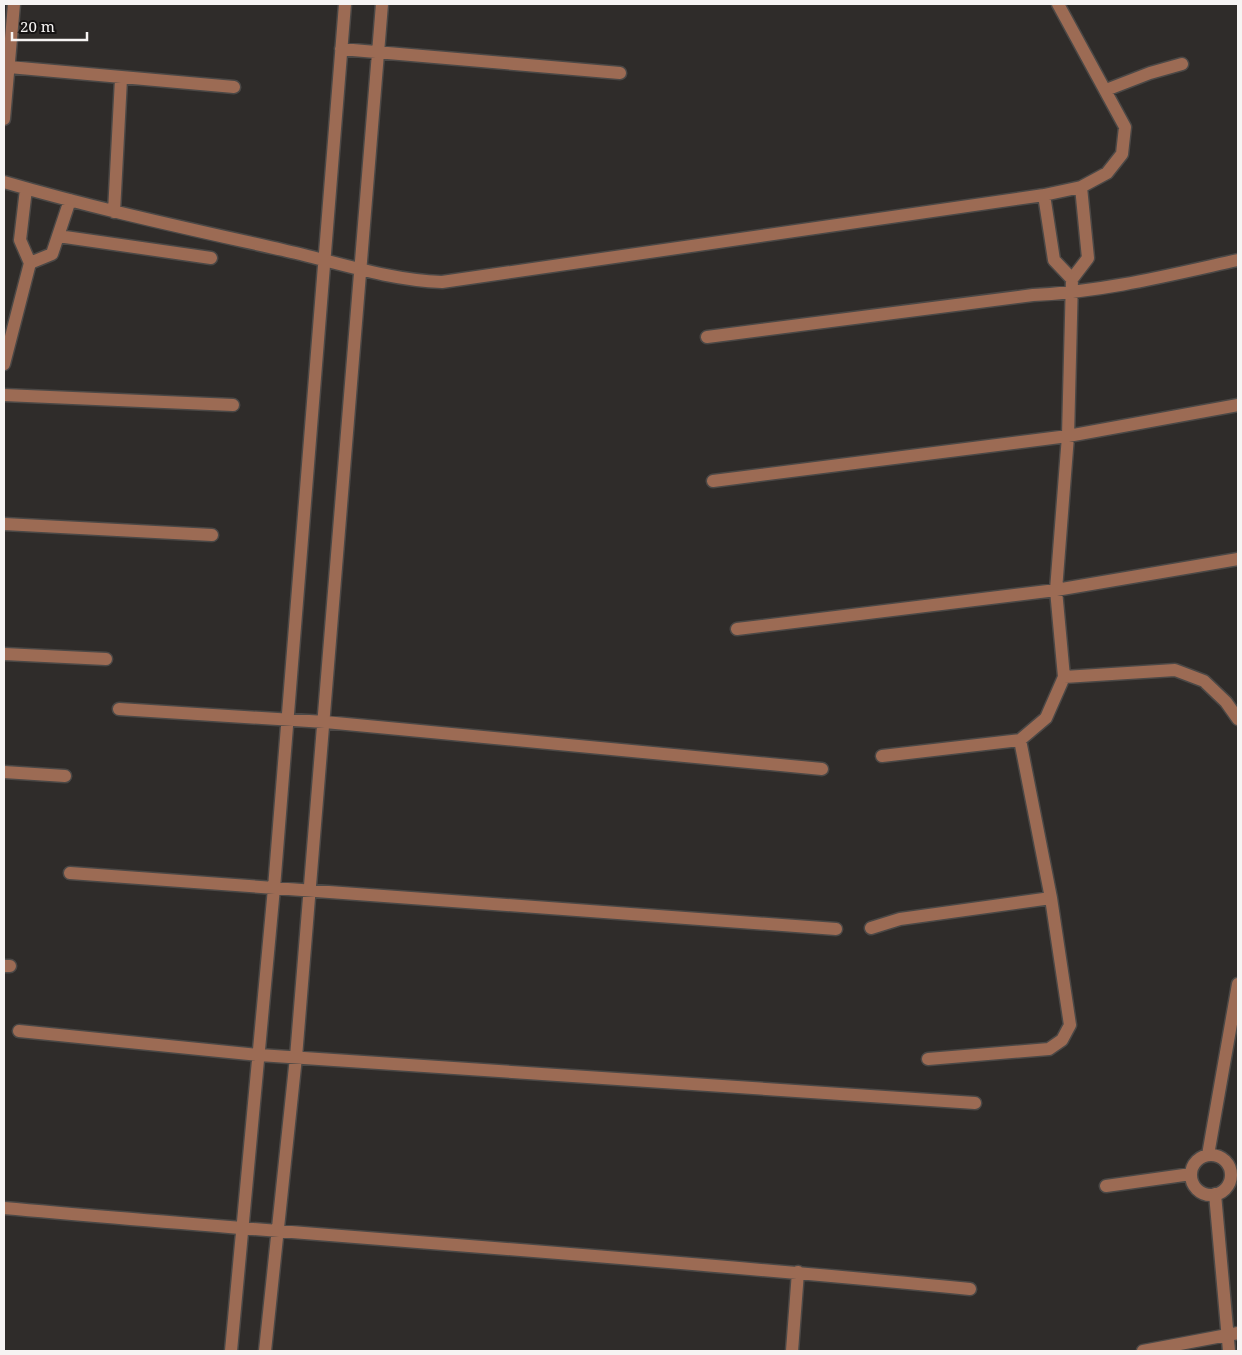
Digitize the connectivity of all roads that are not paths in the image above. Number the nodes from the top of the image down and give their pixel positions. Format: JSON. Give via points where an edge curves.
{"nodes":[{"id":1,"x":14,"y":4,"type":"edge"},
{"id":2,"x":345,"y":4,"type":"edge"},
{"id":3,"x":382,"y":4,"type":"edge"},
{"id":4,"x":1058,"y":4,"type":"edge"},
{"id":5,"x":341,"y":49,"type":"junction"},
{"id":6,"x":378,"y":53,"type":"junction"},
{"id":7,"x":1182,"y":64,"type":"dead end"},
{"id":8,"x":9,"y":67,"type":"junction"},
{"id":9,"x":620,"y":72,"type":"dead end"},
{"id":10,"x":121,"y":79,"type":"junction"},
{"id":11,"x":234,"y":88,"type":"dead end"},
{"id":12,"x":1106,"y":90,"type":"junction"},
{"id":13,"x":4,"y":119,"type":"edge"},
{"id":14,"x":4,"y":182,"type":"edge"},
{"id":15,"x":1081,"y":187,"type":"junction"},
{"id":16,"x":26,"y":189,"type":"junction"},
{"id":17,"x":1044,"y":194,"type":"junction"},
{"id":18,"x":70,"y":200,"type":"junction"},
{"id":19,"x":114,"y":212,"type":"junction"},
{"id":20,"x":58,"y":236,"type":"junction"},
{"id":21,"x":211,"y":258,"type":"dead end"},
{"id":22,"x":325,"y":259,"type":"junction"},
{"id":23,"x":1238,"y":260,"type":"edge"},
{"id":24,"x":30,"y":263,"type":"junction"},
{"id":25,"x":360,"y":269,"type":"junction"},
{"id":26,"x":1072,"y":279,"type":"junction"},
{"id":27,"x":1072,"y":293,"type":"junction"},
{"id":28,"x":707,"y":337,"type":"dead end"},
{"id":29,"x":4,"y":364,"type":"edge"},
{"id":30,"x":4,"y":395,"type":"edge"},
{"id":31,"x":233,"y":405,"type":"dead end"},
{"id":32,"x":1238,"y":405,"type":"edge"},
{"id":33,"x":1068,"y":436,"type":"junction"},
{"id":34,"x":713,"y":481,"type":"dead end"},
{"id":35,"x":4,"y":524,"type":"edge"},
{"id":36,"x":212,"y":535,"type":"dead end"},
{"id":37,"x":1238,"y":559,"type":"edge"},
{"id":38,"x":1056,"y":590,"type":"junction"},
{"id":39,"x":737,"y":629,"type":"dead end"},
{"id":40,"x":4,"y":654,"type":"edge"},
{"id":41,"x":106,"y":659,"type":"dead end"},
{"id":42,"x":1064,"y":677,"type":"junction"},
{"id":43,"x":1232,"y":701,"type":"edge"},
{"id":44,"x":119,"y":709,"type":"dead end"},
{"id":45,"x":1238,"y":719,"type":"edge"},
{"id":46,"x":286,"y":720,"type":"junction"},
{"id":47,"x":325,"y":722,"type":"junction"},
{"id":48,"x":1020,"y":740,"type":"junction"},
{"id":49,"x":882,"y":756,"type":"dead end"},
{"id":50,"x":822,"y":769,"type":"dead end"},
{"id":51,"x":4,"y":772,"type":"edge"},
{"id":52,"x":65,"y":776,"type":"dead end"},
{"id":53,"x":70,"y":873,"type":"dead end"},
{"id":54,"x":274,"y":888,"type":"junction"},
{"id":55,"x":309,"y":891,"type":"junction"},
{"id":56,"x":1051,"y":898,"type":"junction"},
{"id":57,"x":871,"y":928,"type":"dead end"},
{"id":58,"x":836,"y":929,"type":"dead end"},
{"id":59,"x":1238,"y":984,"type":"edge"},
{"id":60,"x":1235,"y":1009,"type":"edge"},
{"id":61,"x":20,"y":1031,"type":"dead end"},
{"id":62,"x":259,"y":1055,"type":"junction"},
{"id":63,"x":296,"y":1057,"type":"junction"},
{"id":64,"x":928,"y":1060,"type":"dead end"},
{"id":65,"x":976,"y":1104,"type":"dead end"},
{"id":66,"x":1208,"y":1155,"type":"junction"},
{"id":67,"x":1191,"y":1174,"type":"junction"},
{"id":68,"x":1235,"y":1174,"type":"edge"},
{"id":69,"x":1106,"y":1186,"type":"dead end"},
{"id":70,"x":1215,"y":1194,"type":"junction"},
{"id":71,"x":4,"y":1208,"type":"edge"},
{"id":72,"x":241,"y":1229,"type":"junction"},
{"id":73,"x":277,"y":1231,"type":"junction"},
{"id":74,"x":798,"y":1272,"type":"junction"},
{"id":75,"x":970,"y":1288,"type":"dead end"},
{"id":76,"x":1232,"y":1334,"type":"edge"},
{"id":77,"x":231,"y":1351,"type":"edge"},
{"id":78,"x":264,"y":1351,"type":"edge"},
{"id":79,"x":792,"y":1351,"type":"edge"},
{"id":80,"x":1143,"y":1351,"type":"edge"},
{"id":81,"x":1229,"y":1351,"type":"edge"}],
"edges":[{"from":1,"to":8,"type":"street"},
{"from":2,"to":5,"type":"street"},
{"from":3,"to":6,"type":"street"},
{"from":4,"to":12,"type":"street"},
{"from":5,"to":6,"type":"street"},
{"from":5,"to":22,"type":"street"},
{"from":6,"to":9,"type":"street"},
{"from":6,"to":25,"type":"street"},
{"from":7,"to":12,"type":"street"},
{"from":8,"to":10,"type":"street"},
{"from":8,"to":13,"type":"street"},
{"from":10,"to":11,"type":"street"},
{"from":10,"to":19,"type":"street"},
{"from":12,"to":15,"type":"street","via":[[1125,127],[1122,154],[1107,173]]},
{"from":14,"to":16,"type":"street"},
{"from":15,"to":17,"type":"street"},
{"from":15,"to":26,"type":"street","via":[[1088,258]]},
{"from":16,"to":18,"type":"street"},
{"from":16,"to":24,"type":"street","via":[[20,240]]},
{"from":17,"to":25,"type":"street","via":[[442,282],[409,280]]},
{"from":17,"to":26,"type":"street","via":[[1054,260]]},
{"from":18,"to":19,"type":"street"},
{"from":18,"to":20,"type":"street"},
{"from":19,"to":22,"type":"street"},
{"from":20,"to":21,"type":"street"},
{"from":20,"to":24,"type":"street","via":[[52,254]]},
{"from":22,"to":25,"type":"street"},
{"from":22,"to":46,"type":"street"},
{"from":23,"to":27,"type":"street"},
{"from":24,"to":29,"type":"street"},
{"from":25,"to":47,"type":"street"},
{"from":26,"to":27,"type":"street"},
{"from":27,"to":28,"type":"street","via":[[1033,295]]},
{"from":27,"to":33,"type":"street"},
{"from":30,"to":31,"type":"street"},
{"from":32,"to":33,"type":"street"},
{"from":33,"to":34,"type":"street"},
{"from":33,"to":38,"type":"street"},
{"from":35,"to":36,"type":"street"},
{"from":37,"to":38,"type":"street"},
{"from":38,"to":39,"type":"street"},
{"from":38,"to":42,"type":"street"},
{"from":40,"to":41,"type":"street"},
{"from":42,"to":43,"type":"street","via":[[1175,670],[1204,681]]},
{"from":42,"to":48,"type":"street","via":[[1046,718]]},
{"from":43,"to":45,"type":"street"},
{"from":44,"to":46,"type":"street"},
{"from":46,"to":47,"type":"street"},
{"from":46,"to":54,"type":"street"},
{"from":47,"to":50,"type":"street"},
{"from":47,"to":55,"type":"street"},
{"from":48,"to":49,"type":"street"},
{"from":48,"to":56,"type":"street"},
{"from":51,"to":52,"type":"street"},
{"from":53,"to":54,"type":"street"},
{"from":54,"to":55,"type":"street"},
{"from":54,"to":62,"type":"street"},
{"from":55,"to":58,"type":"street"},
{"from":55,"to":63,"type":"street"},
{"from":56,"to":57,"type":"street","via":[[900,919]]},
{"from":56,"to":64,"type":"street","via":[[1070,1025],[1062,1040],[1049,1049]]},
{"from":59,"to":60,"type":"street"},
{"from":60,"to":66,"type":"street"},
{"from":61,"to":62,"type":"street"},
{"from":62,"to":63,"type":"street"},
{"from":62,"to":72,"type":"street"},
{"from":63,"to":65,"type":"street"},
{"from":63,"to":73,"type":"street"},
{"from":66,"to":67,"type":"street","via":[[1196,1162]]},
{"from":66,"to":68,"type":"street","via":[[1221,1157]]},
{"from":67,"to":69,"type":"street"},
{"from":67,"to":70,"type":"street","via":[[1192,1182],[1201,1192]]},
{"from":68,"to":70,"type":"street","via":[[1226,1187]]},
{"from":70,"to":76,"type":"street"},
{"from":71,"to":72,"type":"street"},
{"from":72,"to":73,"type":"street"},
{"from":72,"to":77,"type":"street"},
{"from":73,"to":74,"type":"street"},
{"from":73,"to":78,"type":"street"},
{"from":74,"to":75,"type":"street"},
{"from":74,"to":79,"type":"street"},
{"from":76,"to":80,"type":"street"},
{"from":76,"to":81,"type":"street"}]}
